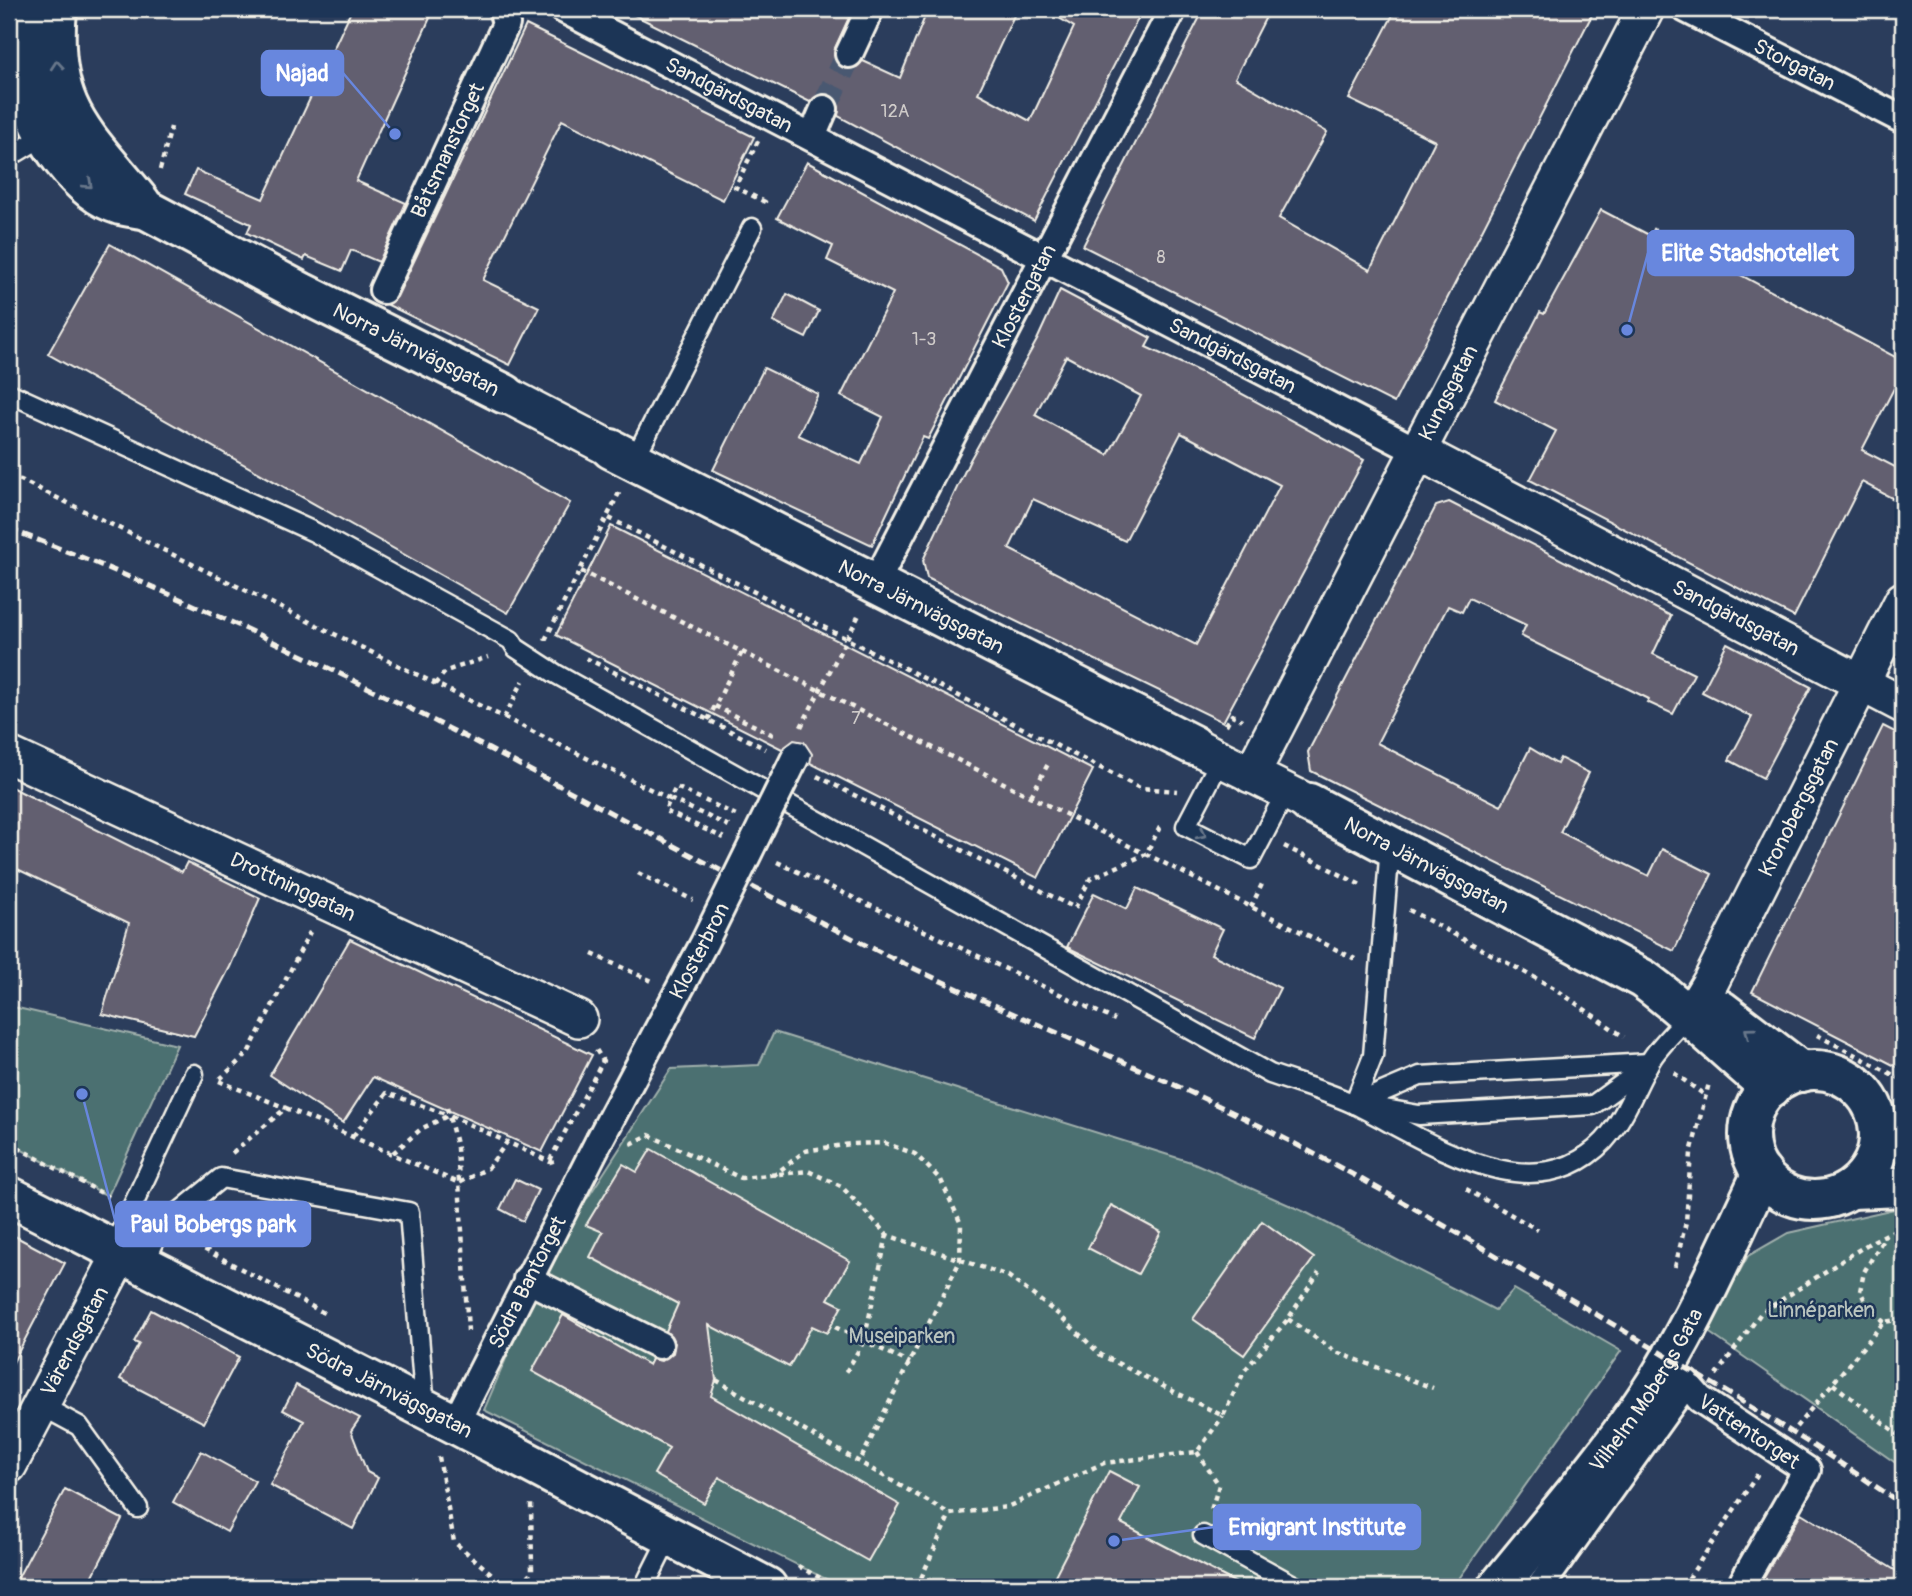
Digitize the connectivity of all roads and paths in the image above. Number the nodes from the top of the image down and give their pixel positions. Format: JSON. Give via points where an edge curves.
{"nodes":[{"id":1,"x":27,"y":9,"type":"edge"},
{"id":2,"x":57,"y":9,"type":"edge"},
{"id":3,"x":502,"y":9,"type":"edge"},
{"id":4,"x":563,"y":9,"type":"edge"},
{"id":5,"x":870,"y":9,"type":"edge"},
{"id":6,"x":1174,"y":9,"type":"edge"},
{"id":7,"x":1646,"y":9,"type":"edge"},
{"id":8,"x":1686,"y":9,"type":"edge"},
{"id":9,"x":849,"y":54,"type":"tunnel mouth"},
{"id":10,"x":824,"y":109,"type":"tunnel mouth"},
{"id":11,"x":771,"y":116,"type":"junction"},
{"id":12,"x":1903,"y":120,"type":"edge"},
{"id":13,"x":60,"y":127,"type":"junction"},
{"id":14,"x":171,"y":127,"type":"dead end"},
{"id":15,"x":812,"y":137,"type":"junction"},
{"id":16,"x":9,"y":157,"type":"edge"},
{"id":17,"x":159,"y":174,"type":"dead end"},
{"id":18,"x":752,"y":228,"type":"joint"},
{"id":19,"x":1044,"y":257,"type":"junction"},
{"id":20,"x":383,"y":290,"type":"dead end"},
{"id":21,"x":9,"y":393,"type":"edge"},
{"id":22,"x":505,"y":394,"type":"joint"},
{"id":23,"x":1416,"y":451,"type":"junction"},
{"id":24,"x":622,"y":454,"type":"junction"},
{"id":25,"x":9,"y":478,"type":"edge"},
{"id":26,"x":581,"y":571,"type":"junction"},
{"id":27,"x":875,"y":583,"type":"junction"},
{"id":28,"x":1903,"y":600,"type":"edge"},
{"id":29,"x":846,"y":639,"type":"junction"},
{"id":30,"x":558,"y":644,"type":"dead end"},
{"id":31,"x":742,"y":652,"type":"junction"},
{"id":32,"x":583,"y":657,"type":"dead end"},
{"id":33,"x":1860,"y":683,"type":"junction"},
{"id":34,"x":819,"y":690,"type":"junction"},
{"id":35,"x":1903,"y":705,"type":"edge"},
{"id":36,"x":715,"y":706,"type":"junction"},
{"id":37,"x":708,"y":720,"type":"junction"},
{"id":38,"x":791,"y":751,"type":"junction"},
{"id":39,"x":1207,"y":752,"type":"junction"},
{"id":40,"x":9,"y":755,"type":"edge"},
{"id":41,"x":1048,"y":764,"type":"dead end"},
{"id":42,"x":1251,"y":775,"type":"junction"},
{"id":43,"x":1031,"y":796,"type":"junction"},
{"id":44,"x":1297,"y":798,"type":"junction"},
{"id":45,"x":1199,"y":802,"type":"junction"},
{"id":46,"x":678,"y":803,"type":"dead end"},
{"id":47,"x":1263,"y":835,"type":"junction"},
{"id":48,"x":728,"y":839,"type":"dead end"},
{"id":49,"x":1390,"y":844,"type":"junction"},
{"id":50,"x":760,"y":848,"type":"junction"},
{"id":51,"x":638,"y":873,"type":"dead end"},
{"id":52,"x":1386,"y":898,"type":"junction"},
{"id":53,"x":305,"y":908,"type":"junction"},
{"id":54,"x":719,"y":912,"type":"junction"},
{"id":55,"x":592,"y":954,"type":"dead end"},
{"id":56,"x":677,"y":993,"type":"junction"},
{"id":57,"x":1690,"y":1014,"type":"junction"},
{"id":58,"x":579,"y":1019,"type":"dead end"},
{"id":59,"x":1128,"y":1026,"type":"dead end"},
{"id":60,"x":1732,"y":1057,"type":"junction"},
{"id":61,"x":1651,"y":1060,"type":"junction"},
{"id":62,"x":603,"y":1062,"type":"dead end"},
{"id":63,"x":194,"y":1074,"type":"dead end"},
{"id":64,"x":220,"y":1079,"type":"junction"},
{"id":65,"x":1786,"y":1080,"type":"junction"},
{"id":66,"x":214,"y":1091,"type":"dead end"},
{"id":67,"x":1706,"y":1096,"type":"junction"},
{"id":68,"x":1354,"y":1104,"type":"junction"},
{"id":69,"x":286,"y":1108,"type":"junction"},
{"id":70,"x":447,"y":1108,"type":"dead end"},
{"id":71,"x":449,"y":1115,"type":"junction"},
{"id":72,"x":1889,"y":1115,"type":"edge"},
{"id":73,"x":353,"y":1136,"type":"junction"},
{"id":74,"x":599,"y":1141,"type":"junction"},
{"id":75,"x":507,"y":1142,"type":"junction"},
{"id":76,"x":393,"y":1154,"type":"junction"},
{"id":77,"x":224,"y":1160,"type":"dead end"},
{"id":78,"x":550,"y":1162,"type":"junction"},
{"id":79,"x":1762,"y":1173,"type":"junction"},
{"id":80,"x":772,"y":1177,"type":"junction"},
{"id":81,"x":459,"y":1183,"type":"junction"},
{"id":82,"x":1460,"y":1186,"type":"dead end"},
{"id":83,"x":1903,"y":1187,"type":"edge"},
{"id":84,"x":1851,"y":1189,"type":"junction"},
{"id":85,"x":9,"y":1196,"type":"edge"},
{"id":86,"x":1538,"y":1230,"type":"dead end"},
{"id":87,"x":887,"y":1235,"type":"junction"},
{"id":88,"x":1885,"y":1235,"type":"dead end"},
{"id":89,"x":125,"y":1257,"type":"junction"},
{"id":90,"x":960,"y":1261,"type":"junction"},
{"id":91,"x":1674,"y":1271,"type":"dead end"},
{"id":92,"x":1319,"y":1272,"type":"dead end"},
{"id":93,"x":527,"y":1279,"type":"junction"},
{"id":94,"x":1288,"y":1319,"type":"junction"},
{"id":95,"x":1884,"y":1322,"type":"dead end"},
{"id":96,"x":835,"y":1326,"type":"dead end"},
{"id":97,"x":468,"y":1335,"type":"dead end"},
{"id":98,"x":864,"y":1341,"type":"junction"},
{"id":99,"x":659,"y":1345,"type":"dead end"},
{"id":100,"x":910,"y":1363,"type":"junction"},
{"id":101,"x":846,"y":1372,"type":"dead end"},
{"id":102,"x":716,"y":1380,"type":"dead end"},
{"id":103,"x":1833,"y":1384,"type":"dead end"},
{"id":104,"x":1433,"y":1388,"type":"dead end"},
{"id":105,"x":40,"y":1405,"type":"junction"},
{"id":106,"x":440,"y":1416,"type":"junction"},
{"id":107,"x":1223,"y":1416,"type":"junction"},
{"id":108,"x":1903,"y":1438,"type":"edge"},
{"id":109,"x":1196,"y":1452,"type":"junction"},
{"id":110,"x":860,"y":1462,"type":"junction"},
{"id":111,"x":9,"y":1465,"type":"edge"},
{"id":112,"x":531,"y":1503,"type":"dead end"},
{"id":113,"x":138,"y":1508,"type":"dead end"},
{"id":114,"x":950,"y":1514,"type":"junction"},
{"id":115,"x":670,"y":1535,"type":"junction"},
{"id":116,"x":1203,"y":1535,"type":"joint"},
{"id":117,"x":497,"y":1587,"type":"edge"},
{"id":118,"x":523,"y":1587,"type":"edge"},
{"id":119,"x":644,"y":1587,"type":"edge"},
{"id":120,"x":766,"y":1587,"type":"edge"},
{"id":121,"x":917,"y":1587,"type":"edge"},
{"id":122,"x":1297,"y":1587,"type":"edge"},
{"id":123,"x":1498,"y":1587,"type":"edge"},
{"id":124,"x":1540,"y":1587,"type":"edge"},
{"id":125,"x":1740,"y":1587,"type":"edge"}],
"edges":[{"from":1,"to":13,"type":"street","name":"Norra Järnvägsgatan","via":[[24,70],[28,95]]},
{"from":13,"to":2,"type":"street","name":"Norra Järnvägsgatan","one_way":true},
{"from":3,"to":20,"type":"street","name":"Båtsmanstorget","via":[[506,24]]},
{"from":4,"to":11,"type":"street","name":"Sandgärdsgatan"},
{"from":5,"to":9,"type":"street"},
{"from":6,"to":19,"type":"street","name":"Klostergatan"},
{"from":7,"to":23,"type":"street","name":"Kungsgatan"},
{"from":8,"to":12,"type":"street","name":"Storgatan"},
{"from":10,"to":15,"type":"street"},
{"from":11,"to":15,"type":"street","name":"Sandgärdsgatan"},
{"from":11,"to":18,"type":"path","via":[[735,187],[765,202]]},
{"from":13,"to":16,"type":"lane"},
{"from":13,"to":22,"type":"street","name":"Norra Järnvägsgatan","via":[[99,156],[147,210]]},
{"from":14,"to":17,"type":"path"},
{"from":15,"to":19,"type":"street","name":"Sandgärdsgatan"},
{"from":18,"to":24,"type":"lane"},
{"from":19,"to":23,"type":"street","name":"Sandgärdsgatan"},
{"from":19,"to":27,"type":"street","name":"Klostergatan"},
{"from":21,"to":68,"type":"lane","via":[[314,532],[414,584],[511,640],[556,674],[1270,1074]]},
{"from":22,"to":24,"type":"street","name":"Norra Järnvägsgatan"},
{"from":23,"to":33,"type":"street","name":"Sandgärdsgatan"},
{"from":23,"to":42,"type":"street","name":"Kungsgatan"},
{"from":24,"to":27,"type":"street","name":"Norra Järnvägsgatan"},
{"from":25,"to":48,"type":"path","via":[[670,799],[665,811]]},
{"from":26,"to":29,"type":"path","via":[[609,518]]},
{"from":26,"to":30,"type":"path","via":[[546,638]]},
{"from":26,"to":31,"type":"path"},
{"from":27,"to":29,"type":"path"},
{"from":27,"to":39,"type":"street","name":"Norra Järnvägsgatan"},
{"from":28,"to":33,"type":"street","name":"Kronobergsgatan"},
{"from":29,"to":34,"type":"path"},
{"from":29,"to":45,"type":"path","via":[[1140,788],[1178,791]]},
{"from":31,"to":34,"type":"path"},
{"from":31,"to":36,"type":"path"},
{"from":32,"to":37,"type":"path"},
{"from":33,"to":35,"type":"street","name":"Sandgärdsgatan"},
{"from":33,"to":57,"type":"street","name":"Kronobergsgatan","via":[[1711,981]]},
{"from":34,"to":38,"type":"path"},
{"from":34,"to":43,"type":"path"},
{"from":36,"to":37,"type":"path"},
{"from":36,"to":38,"type":"path"},
{"from":37,"to":38,"type":"path"},
{"from":38,"to":43,"type":"path","via":[[1075,908],[1090,878],[1146,854]]},
{"from":38,"to":50,"type":"street","name":"Klosterbron","bridge":true},
{"from":39,"to":42,"type":"street","name":"Norra Järnvägsgatan"},
{"from":39,"to":45,"type":"lane"},
{"from":40,"to":53,"type":"street","name":"Drottninggatan"},
{"from":41,"to":43,"type":"path"},
{"from":42,"to":44,"type":"street","name":"Norra Järnvägsgatan"},
{"from":44,"to":47,"type":"lane"},
{"from":44,"to":49,"type":"street","name":"Norra Järnvägsgatan"},
{"from":45,"to":47,"type":"lane","one_way":true,"via":[[1186,826],[1251,859]]},
{"from":46,"to":50,"type":"path"},
{"from":47,"to":52,"type":"path"},
{"from":49,"to":52,"type":"lane"},
{"from":49,"to":57,"type":"street","name":"Norra Järnvägsgatan","via":[[1643,979]]},
{"from":50,"to":54,"type":"street","name":"Klosterbron","bridge":true},
{"from":50,"to":59,"type":"path"},
{"from":51,"to":54,"type":"path"},
{"from":52,"to":61,"type":"path","via":[[1554,988]]},
{"from":52,"to":68,"type":"lane","via":[[1373,1056]]},
{"from":53,"to":58,"type":"street","name":"Drottninggatan"},
{"from":53,"to":64,"type":"path","via":[[248,1053]]},
{"from":54,"to":56,"type":"street","name":"Klosterbron","bridge":true},
{"from":55,"to":56,"type":"path"},
{"from":56,"to":74,"type":"street","name":"Klosterbron","bridge":true},
{"from":57,"to":60,"type":"street","name":"Norra Järnvägsgatan"},
{"from":57,"to":61,"type":"lane"},
{"from":65,"to":57,"type":"street","one_way":true,"via":[[1721,1010]]},
{"from":60,"to":65,"type":"street","name":"Norra Järnvägsgatan"},
{"from":60,"to":67,"type":"path","via":[[1709,1084]]},
{"from":61,"to":67,"type":"path"},
{"from":61,"to":68,"type":"lane","via":[[1420,1076]]},
{"from":61,"to":68,"type":"lane","via":[[1593,1105],[1419,1115]]},
{"from":61,"to":68,"type":"lane","via":[[1627,1112],[1603,1141],[1577,1163],[1533,1174],[1482,1167]]},
{"from":62,"to":78,"type":"path"},
{"from":63,"to":89,"type":"lane"},
{"from":64,"to":66,"type":"path"},
{"from":64,"to":69,"type":"path"},
{"from":65,"to":72,"type":"street","via":[[1822,1071],[1839,1076]]},
{"from":65,"to":79,"type":"street","via":[[1757,1106],[1749,1132]]},
{"from":67,"to":91,"type":"path","via":[[1691,1153],[1686,1222]]},
{"from":69,"to":73,"type":"path"},
{"from":69,"to":77,"type":"path"},
{"from":70,"to":71,"type":"path"},
{"from":71,"to":73,"type":"path","via":[[387,1093]]},
{"from":71,"to":75,"type":"path"},
{"from":71,"to":76,"type":"path","via":[[421,1129]]},
{"from":71,"to":81,"type":"path"},
{"from":72,"to":84,"type":"street","via":[[1879,1129],[1878,1150],[1870,1169]]},
{"from":73,"to":76,"type":"path"},
{"from":74,"to":78,"type":"path"},
{"from":74,"to":80,"type":"path","via":[[625,1148],[649,1135],[741,1178]]},
{"from":74,"to":93,"type":"street","name":"Södra Bantorget"},
{"from":75,"to":78,"type":"path"},
{"from":75,"to":81,"type":"path","via":[[488,1168]]},
{"from":76,"to":81,"type":"path"},
{"from":79,"to":84,"type":"street","via":[[1779,1190],[1799,1198],[1832,1198]]},
{"from":79,"to":123,"type":"street","name":"Vilhelm Mobergs Gata","via":[[1696,1314],[1660,1377]]},
{"from":80,"to":87,"type":"path","via":[[808,1171],[841,1186]]},
{"from":80,"to":90,"type":"path","via":[[805,1151],[885,1143],[915,1154],[941,1180],[961,1224]]},
{"from":81,"to":97,"type":"path"},
{"from":82,"to":86,"type":"path"},
{"from":83,"to":84,"type":"street"},
{"from":85,"to":89,"type":"street","name":"Södra Järnvägsgatan"},
{"from":87,"to":90,"type":"path"},
{"from":87,"to":98,"type":"path"},
{"from":88,"to":95,"type":"path","via":[[1864,1272],[1860,1292]]},
{"from":89,"to":105,"type":"street","name":"Värendsgatan"},
{"from":89,"to":106,"type":"street","name":"Södra Järnvägsgatan"},
{"from":89,"to":106,"type":"lane","via":[[221,1178],[409,1212]]},
{"from":90,"to":100,"type":"path"},
{"from":90,"to":107,"type":"path","via":[[1008,1276],[1101,1355]]},
{"from":92,"to":94,"type":"path"},
{"from":93,"to":99,"type":"street"},
{"from":93,"to":106,"type":"street","name":"Södra Bantorget"},
{"from":94,"to":104,"type":"path","via":[[1336,1352]]},
{"from":94,"to":107,"type":"path","via":[[1245,1370]]},
{"from":96,"to":98,"type":"path"},
{"from":98,"to":100,"type":"path"},
{"from":98,"to":101,"type":"path"},
{"from":100,"to":110,"type":"path"},
{"from":102,"to":110,"type":"path"},
{"from":103,"to":108,"type":"path"},
{"from":105,"to":111,"type":"street","name":"Värendsgatan"},
{"from":105,"to":113,"type":"lane","via":[[79,1426]]},
{"from":106,"to":115,"type":"street","name":"Södra Järnvägsgatan"},
{"from":106,"to":117,"type":"path","via":[[439,1454],[454,1542],[493,1575]]},
{"from":107,"to":109,"type":"path"},
{"from":109,"to":114,"type":"path","via":[[1104,1463],[1007,1507]]},
{"from":109,"to":116,"type":"path","via":[[1219,1485]]},
{"from":110,"to":114,"type":"path"},
{"from":112,"to":118,"type":"path","via":[[532,1570]]},
{"from":114,"to":121,"type":"path"},
{"from":115,"to":119,"type":"lane"},
{"from":115,"to":120,"type":"street","name":"Södra Järnvägsgatan"},
{"from":116,"to":122,"type":"lane"},
{"from":124,"to":125,"type":"street","name":"Vattentorget","via":[[1686,1383],[1699,1399],[1807,1470]]}]}
